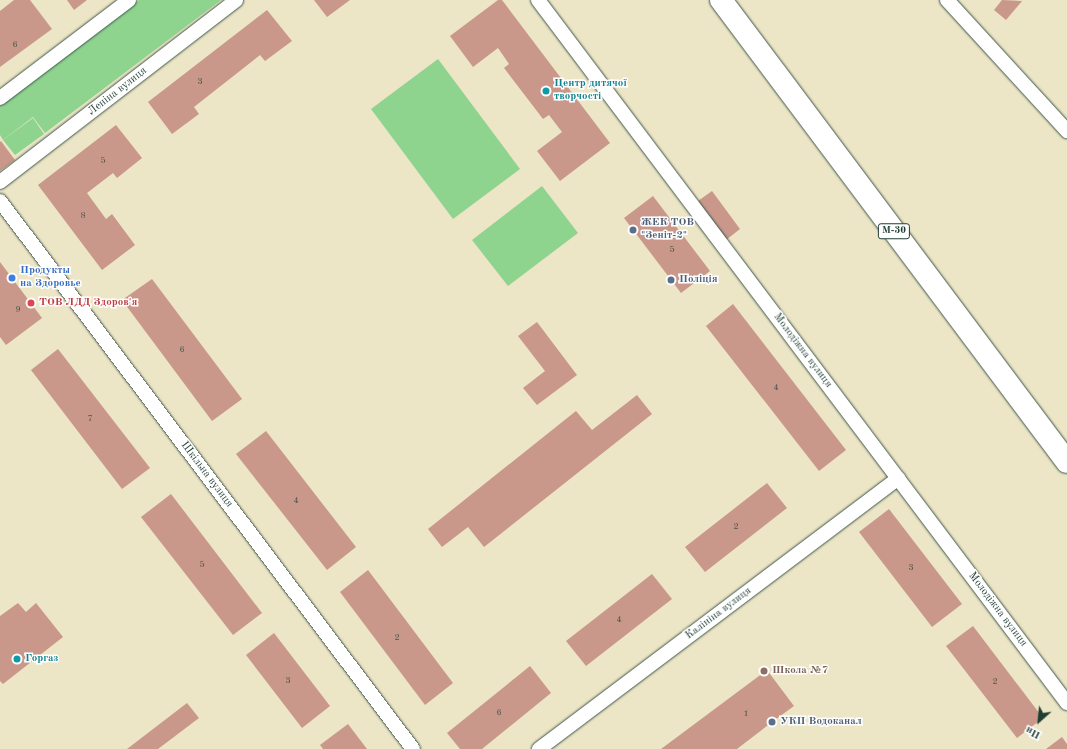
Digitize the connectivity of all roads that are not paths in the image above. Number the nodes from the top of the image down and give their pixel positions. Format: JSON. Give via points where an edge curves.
{"nodes":[{"id":1,"x":129,"y":0,"type":"edge"},
{"id":2,"x":236,"y":0,"type":"edge"},
{"id":3,"x":538,"y":0,"type":"edge"},
{"id":4,"x":721,"y":0,"type":"edge"},
{"id":5,"x":947,"y":0,"type":"edge"},
{"id":6,"x":0,"y":98,"type":"edge"},
{"id":7,"x":1066,"y":127,"type":"edge"},
{"id":8,"x":0,"y":182,"type":"edge"},
{"id":9,"x":0,"y":201,"type":"edge"},
{"id":10,"x":1067,"y":462,"type":"edge"},
{"id":11,"x":898,"y":478,"type":"junction"},
{"id":12,"x":1067,"y":703,"type":"edge"},
{"id":13,"x":413,"y":749,"type":"edge"},
{"id":14,"x":539,"y":749,"type":"edge"}],
"edges":[{"from":1,"to":6,"type":"street"},
{"from":2,"to":8,"type":"street","name":"Леніна вулиця"},
{"from":3,"to":11,"type":"street","name":"Молодіжна вулиця"},
{"from":4,"to":10,"type":"highway","number":"М-30"},
{"from":5,"to":7,"type":"street"},
{"from":9,"to":13,"type":"street","name":"Шкільна вулиця"},
{"from":11,"to":12,"type":"street","name":"Молодіжна вулиця"},
{"from":11,"to":14,"type":"street","name":"Калініна вулиця"}]}
